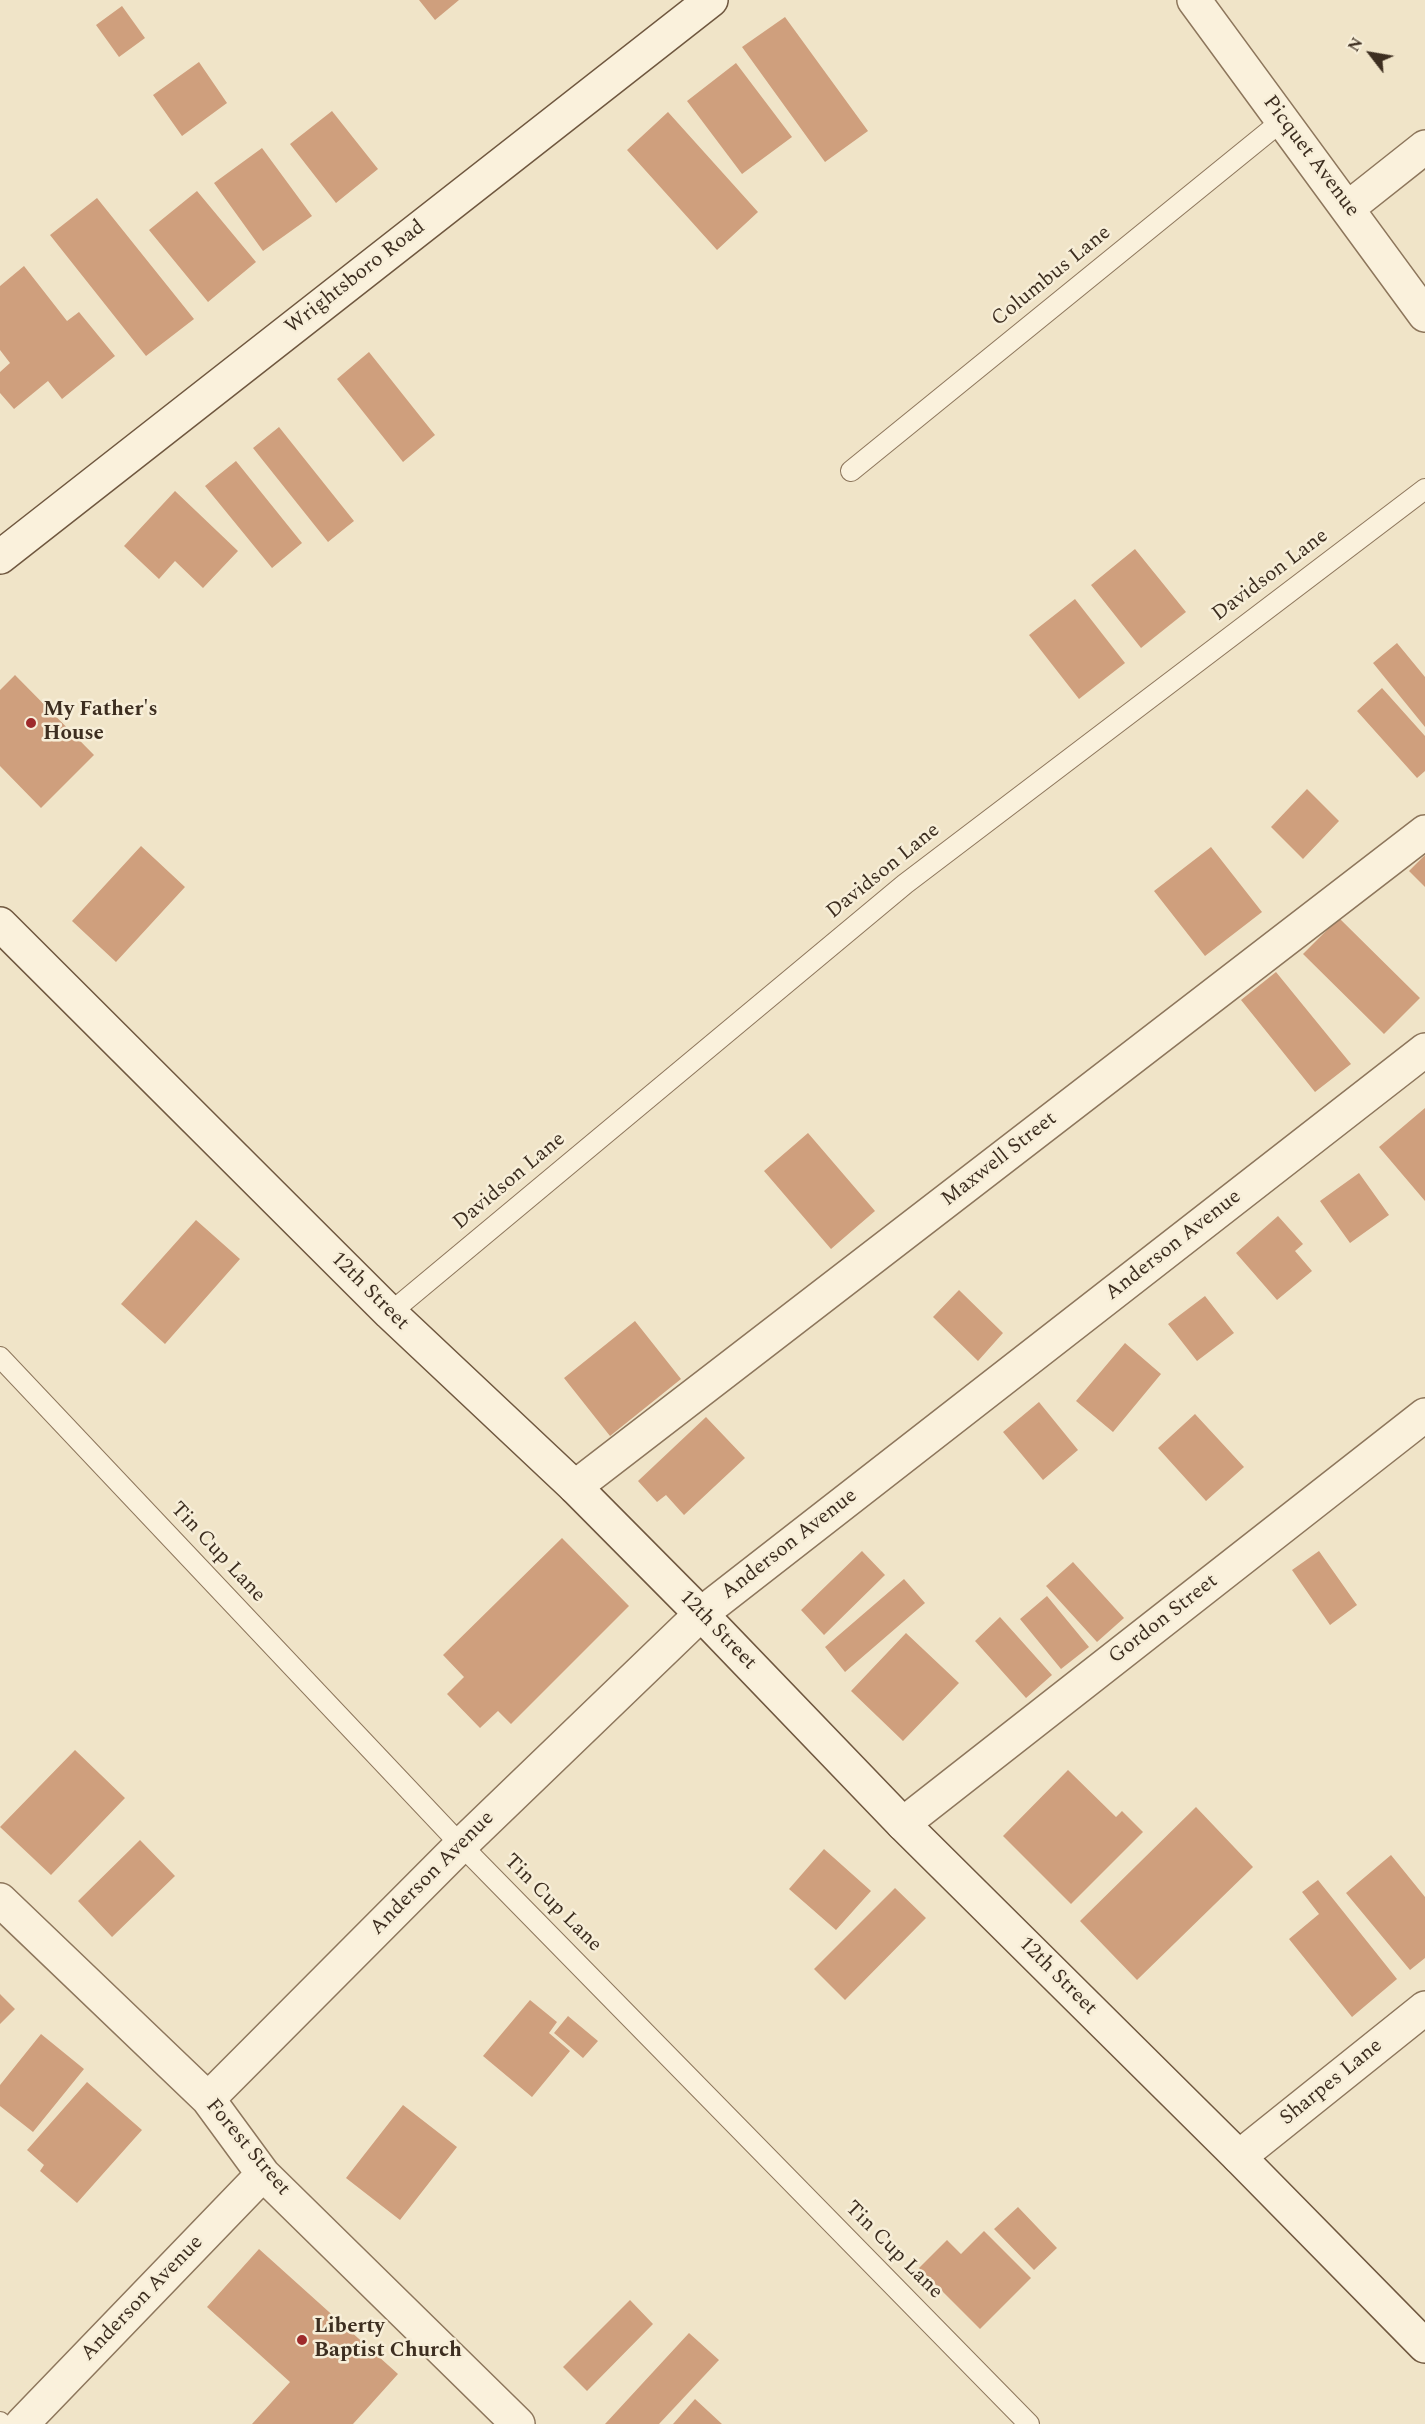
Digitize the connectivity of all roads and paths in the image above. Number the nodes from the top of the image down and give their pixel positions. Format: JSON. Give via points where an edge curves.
{"nodes":[{"id":1,"x":711,"y":0,"type":"edge"},
{"id":2,"x":1194,"y":0,"type":"edge"},
{"id":3,"x":1282,"y":120,"type":"junction"},
{"id":4,"x":1425,"y":147,"type":"edge"},
{"id":5,"x":1348,"y":208,"type":"junction"},
{"id":6,"x":1425,"y":315,"type":"edge"},
{"id":7,"x":851,"y":471,"type":"dead end"},
{"id":8,"x":1425,"y":489,"type":"edge"},
{"id":9,"x":0,"y":556,"type":"edge"},
{"id":10,"x":1425,"y":832,"type":"edge"},
{"id":11,"x":2,"y":930,"type":"edge"},
{"id":12,"x":1425,"y":1050,"type":"edge"},
{"id":13,"x":390,"y":1313,"type":"junction"},
{"id":14,"x":0,"y":1357,"type":"edge"},
{"id":15,"x":1425,"y":1415,"type":"edge"},
{"id":16,"x":575,"y":1487,"type":"junction"},
{"id":17,"x":701,"y":1614,"type":"junction"},
{"id":18,"x":903,"y":1824,"type":"junction"},
{"id":19,"x":461,"y":1845,"type":"junction"},
{"id":20,"x":0,"y":1900,"type":"edge"},
{"id":21,"x":1425,"y":2008,"type":"edge"},
{"id":22,"x":208,"y":2099,"type":"junction"},
{"id":23,"x":1239,"y":2157,"type":"junction"},
{"id":24,"x":263,"y":2174,"type":"junction"},
{"id":25,"x":1425,"y":2346,"type":"edge"},
{"id":26,"x":22,"y":2424,"type":"edge"},
{"id":27,"x":518,"y":2424,"type":"edge"},
{"id":28,"x":1029,"y":2424,"type":"edge"}],
"edges":[{"from":1,"to":9,"type":"street","name":"Wrightsboro Road"},
{"from":2,"to":3,"type":"street","name":"Picquet Avenue"},
{"from":3,"to":5,"type":"street","name":"Picquet Avenue"},
{"from":3,"to":7,"type":"lane","name":"Columbus Lane"},
{"from":4,"to":5,"type":"street"},
{"from":5,"to":6,"type":"street","name":"Picquet Avenue"},
{"from":8,"to":13,"type":"lane","name":"Davidson Lane","via":[[905,884]]},
{"from":10,"to":16,"type":"street","name":"Maxwell Street"},
{"from":11,"to":13,"type":"street","name":"12th Street"},
{"from":12,"to":17,"type":"street","name":"Anderson Avenue"},
{"from":13,"to":16,"type":"street","name":"12th Street"},
{"from":14,"to":19,"type":"lane","name":"Tin Cup Lane"},
{"from":15,"to":18,"type":"street","name":"Gordon Street"},
{"from":16,"to":17,"type":"street","name":"12th Street"},
{"from":17,"to":18,"type":"street","name":"12th Street"},
{"from":17,"to":19,"type":"street","name":"Anderson Avenue"},
{"from":18,"to":23,"type":"street","name":"12th Street"},
{"from":19,"to":22,"type":"street","name":"Anderson Avenue"},
{"from":19,"to":28,"type":"lane","name":"Tin Cup Lane"},
{"from":20,"to":22,"type":"street","name":"Forest Street"},
{"from":21,"to":23,"type":"street","name":"Sharpes Lane"},
{"from":22,"to":24,"type":"street","name":"Forest Street"},
{"from":23,"to":25,"type":"street","name":"12th Street"},
{"from":24,"to":26,"type":"street","name":"Anderson Avenue"},
{"from":24,"to":27,"type":"street","name":"Forest Street"}]}
